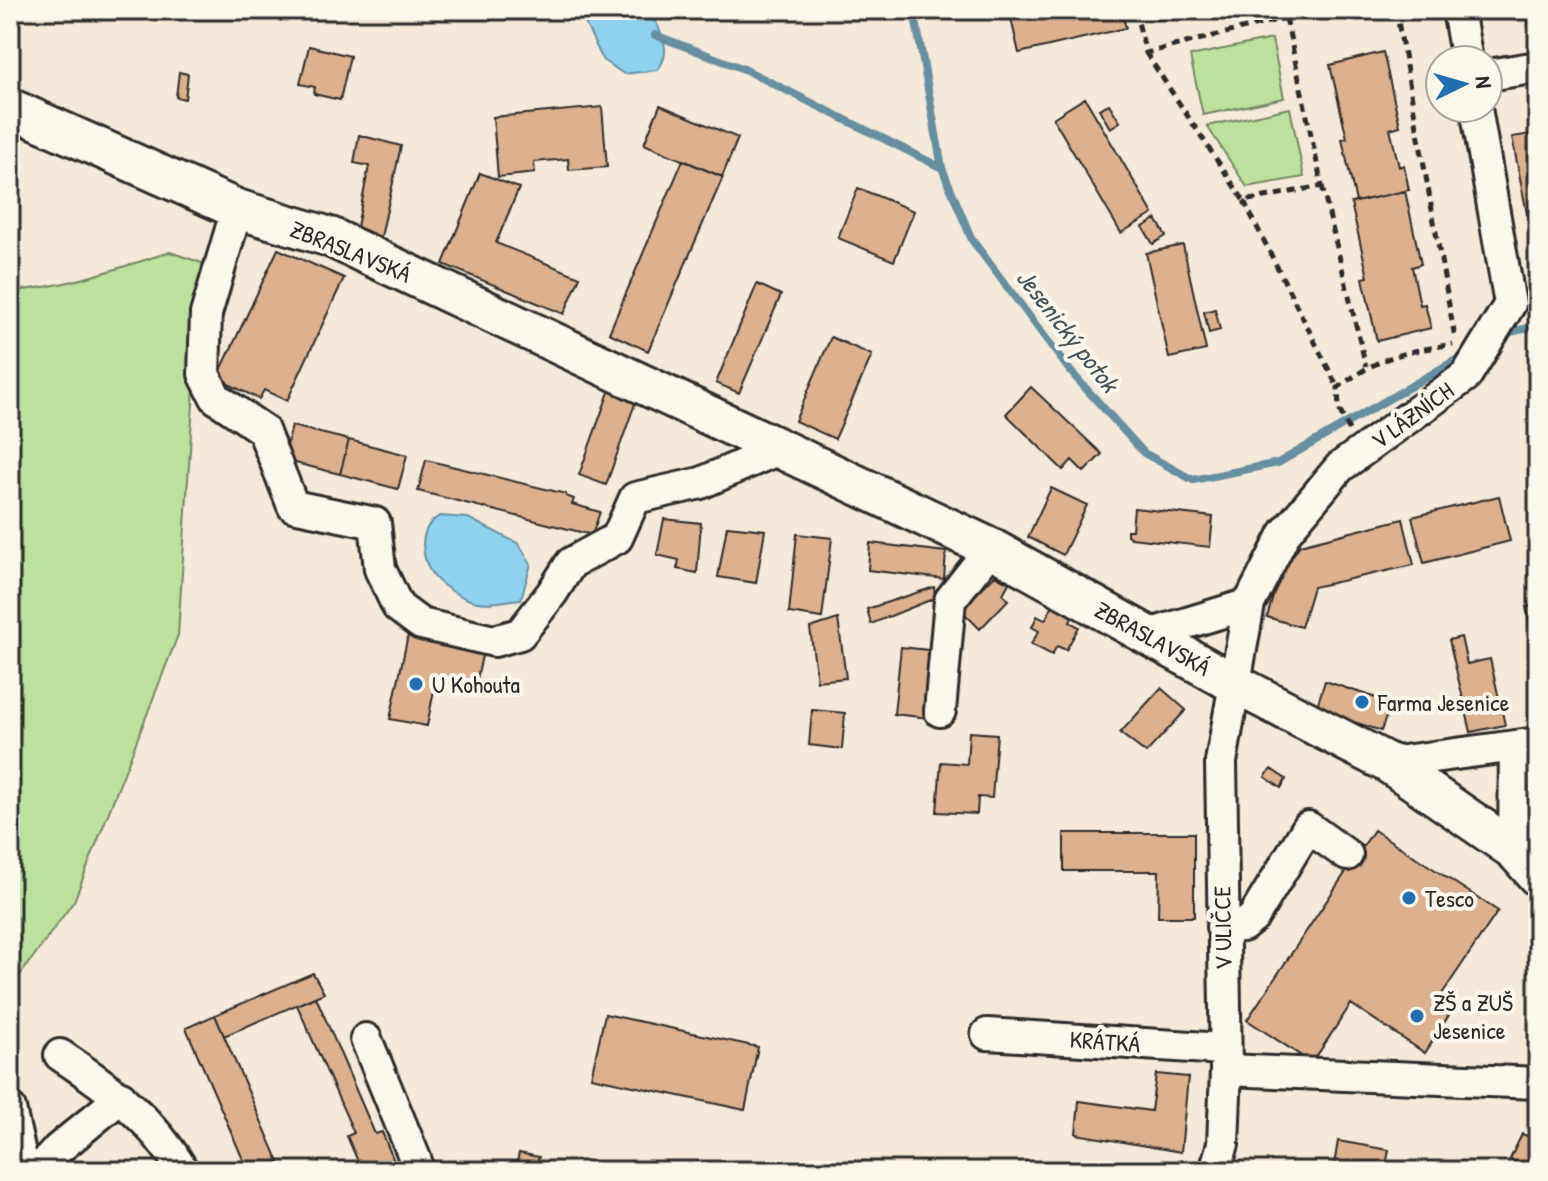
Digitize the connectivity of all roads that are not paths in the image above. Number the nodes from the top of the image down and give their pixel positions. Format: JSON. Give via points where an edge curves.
{"nodes":[{"id":1,"x":1458,"y":10,"type":"edge"},
{"id":2,"x":1464,"y":44,"type":"edge"},
{"id":3,"x":1538,"y":67,"type":"edge"},
{"id":4,"x":1504,"y":72,"type":"edge"},
{"id":5,"x":10,"y":108,"type":"edge"},
{"id":6,"x":1479,"y":124,"type":"edge"},
{"id":7,"x":237,"y":209,"type":"junction"},
{"id":8,"x":779,"y":449,"type":"junction"},
{"id":9,"x":991,"y":548,"type":"junction"},
{"id":10,"x":1249,"y":604,"type":"junction"},
{"id":11,"x":1148,"y":635,"type":"junction"},
{"id":12,"x":1237,"y":685,"type":"junction"},
{"id":13,"x":940,"y":711,"type":"dead end"},
{"id":14,"x":1526,"y":744,"type":"edge"},
{"id":15,"x":1388,"y":763,"type":"junction"},
{"id":16,"x":1347,"y":855,"type":"dead end"},
{"id":17,"x":1526,"y":864,"type":"edge"},
{"id":18,"x":1222,"y":927,"type":"junction"},
{"id":19,"x":987,"y":1034,"type":"dead end"},
{"id":20,"x":366,"y":1039,"type":"dead end"},
{"id":21,"x":60,"y":1055,"type":"dead end"},
{"id":22,"x":1225,"y":1060,"type":"junction"},
{"id":23,"x":1538,"y":1083,"type":"edge"},
{"id":24,"x":121,"y":1097,"type":"junction"},
{"id":25,"x":10,"y":1109,"type":"edge"},
{"id":26,"x":24,"y":1171,"type":"edge"},
{"id":27,"x":38,"y":1171,"type":"edge"},
{"id":28,"x":183,"y":1171,"type":"edge"},
{"id":29,"x":415,"y":1171,"type":"edge"},
{"id":30,"x":1215,"y":1171,"type":"edge"}],
"edges":[{"from":1,"to":2,"type":"street"},
{"from":3,"to":4,"type":"street"},
{"from":5,"to":7,"type":"main road","name":"ZBRASLAVSKÁ"},
{"from":6,"to":10,"type":"street","name":"V LÁZNÍCH","via":[[1510,304],[1466,376],[1340,467],[1285,533]]},
{"from":7,"to":8,"type":"main road","name":"ZBRASLAVSKÁ","via":[[330,237]]},
{"from":7,"to":8,"type":"street","via":[[206,314],[204,374],[216,398],[263,430],[293,506],[375,523],[380,569],[398,607],[421,624],[494,641],[520,634],[571,563],[617,538],[635,498],[701,483]]},
{"from":8,"to":9,"type":"main road","name":"ZBRASLAVSKÁ"},
{"from":9,"to":11,"type":"main road","name":"ZBRASLAVSKÁ"},
{"from":9,"to":13,"type":"street","via":[[950,600]]},
{"from":10,"to":11,"type":"street"},
{"from":10,"to":12,"type":"street","name":"V LÁZNÍCH"},
{"from":11,"to":12,"type":"main road","name":"ZBRASLAVSKÁ"},
{"from":12,"to":15,"type":"main road","name":"ZBRASLAVSKÁ"},
{"from":12,"to":18,"type":"street","name":"V ULIČCE","via":[[1221,762]]},
{"from":14,"to":15,"type":"street"},
{"from":14,"to":17,"type":"street"},
{"from":15,"to":17,"type":"main road","name":"ZBRASLAVSKÁ"},
{"from":16,"to":18,"type":"street","via":[[1308,827],[1253,918],[1243,926]]},
{"from":18,"to":22,"type":"street","name":"V ULIČCE"},
{"from":19,"to":22,"type":"street","name":"KRÁTKÁ"},
{"from":20,"to":29,"type":"street","via":[[416,1161]]},
{"from":21,"to":24,"type":"street"},
{"from":22,"to":23,"type":"street","name":"KRÁTKÁ"},
{"from":22,"to":30,"type":"street","name":"V ULIČCE","via":[[1223,1144]]},
{"from":24,"to":27,"type":"street"},
{"from":24,"to":28,"type":"street","via":[[171,1150]]},
{"from":25,"to":26,"type":"street"}]}
